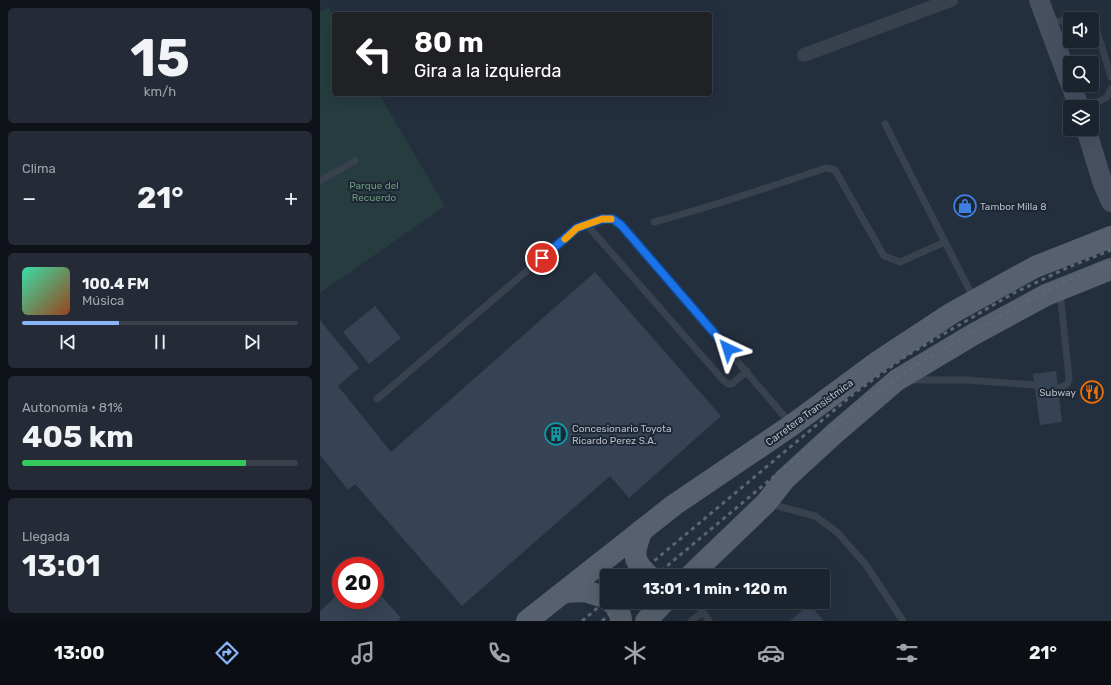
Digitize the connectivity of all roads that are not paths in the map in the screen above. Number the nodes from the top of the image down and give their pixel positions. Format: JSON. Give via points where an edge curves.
{"nodes":[{"id":1,"x":951,"y":0,"type":"edge"},
{"id":2,"x":1039,"y":0,"type":"edge"},
{"id":3,"x":1047,"y":21,"type":"junction"},
{"id":4,"x":1063,"y":21,"type":"edge"},
{"id":5,"x":1099,"y":38,"type":"edge"},
{"id":6,"x":804,"y":55,"type":"dead end"},
{"id":7,"x":1063,"y":65,"type":"edge"},
{"id":8,"x":1111,"y":77,"type":"edge"},
{"id":9,"x":1111,"y":90,"type":"edge"},
{"id":10,"x":1099,"y":101,"type":"edge"},
{"id":11,"x":885,"y":124,"type":"dead end"},
{"id":12,"x":1089,"y":136,"type":"edge"},
{"id":13,"x":355,"y":160,"type":"dead end"},
{"id":14,"x":320,"y":181,"type":"edge"},
{"id":15,"x":1107,"y":183,"type":"edge"},
{"id":16,"x":1111,"y":202,"type":"edge"},
{"id":17,"x":654,"y":222,"type":"dead end"},
{"id":18,"x":587,"y":225,"type":"junction"},
{"id":19,"x":1111,"y":237,"type":"edge"},
{"id":20,"x":945,"y":242,"type":"junction"},
{"id":21,"x":1111,"y":269,"type":"edge"},
{"id":22,"x":1059,"y":290,"type":"junction"},
{"id":23,"x":975,"y":301,"type":"junction"},
{"id":24,"x":747,"y":371,"type":"junction"},
{"id":25,"x":897,"y":380,"type":"junction"},
{"id":26,"x":1035,"y":385,"type":"dead end"},
{"id":27,"x":1058,"y":388,"type":"dead end"},
{"id":28,"x":378,"y":400,"type":"dead end"},
{"id":29,"x":792,"y":425,"type":"junction"},
{"id":30,"x":766,"y":503,"type":"junction"},
{"id":31,"x":642,"y":530,"type":"junction"},
{"id":32,"x":642,"y":569,"type":"edge"},
{"id":33,"x":697,"y":569,"type":"edge"},
{"id":34,"x":565,"y":592,"type":"junction"},
{"id":35,"x":600,"y":596,"type":"edge"},
{"id":36,"x":617,"y":609,"type":"edge"},
{"id":37,"x":657,"y":609,"type":"edge"},
{"id":38,"x":701,"y":609,"type":"edge"},
{"id":39,"x":703,"y":612,"type":"junction"},
{"id":40,"x":527,"y":621,"type":"edge"},
{"id":41,"x":621,"y":621,"type":"edge"},
{"id":42,"x":646,"y":621,"type":"edge"},
{"id":43,"x":692,"y":621,"type":"edge"},
{"id":44,"x":709,"y":621,"type":"edge"},
{"id":45,"x":903,"y":621,"type":"edge"}],
"edges":[{"from":1,"to":6,"type":"street"},
{"from":2,"to":3,"type":"street"},
{"from":3,"to":4,"type":"lane"},
{"from":3,"to":7,"type":"street"},
{"from":5,"to":8,"type":"lane"},
{"from":9,"to":10,"type":"lane","via":[[1107,97]]},
{"from":11,"to":20,"type":"lane"},
{"from":12,"to":15,"type":"street"},
{"from":13,"to":14,"type":"lane"},
{"from":15,"to":16,"type":"street"},
{"from":17,"to":20,"type":"lane","via":[[826,168],[835,170],[884,256],[900,262]]},
{"from":18,"to":24,"type":"lane","via":[[602,219],[613,219],[621,225]]},
{"from":18,"to":24,"type":"lane","via":[[723,380],[732,384]]},
{"from":18,"to":28,"type":"lane","via":[[577,228]]},
{"from":19,"to":23,"type":"main road","name":"Carretera Transístmica","via":[[1035,267]]},
{"from":20,"to":23,"type":"lane"},
{"from":21,"to":22,"type":"main road"},
{"from":22,"to":25,"type":"main road","via":[[974,334]]},
{"from":22,"to":27,"type":"lane","via":[[1070,378],[1069,383]]},
{"from":23,"to":29,"type":"main road","name":"Carretera Transístmica","via":[[952,313],[876,363]]},
{"from":24,"to":29,"type":"lane"},
{"from":25,"to":26,"type":"lane","via":[[966,380]]},
{"from":25,"to":30,"type":"main road","via":[[785,479]]},
{"from":29,"to":31,"type":"main road","name":"Carretera Transístmica","via":[[674,505]]},
{"from":30,"to":33,"type":"main road"},
{"from":30,"to":45,"type":"lane","via":[[814,516],[837,532],[866,566]]},
{"from":31,"to":32,"type":"main road","via":[[635,551],[636,560]]},
{"from":31,"to":34,"type":"main road","name":"Carretera Transístmica"},
{"from":34,"to":35,"type":"main road","via":[[585,591]]},
{"from":34,"to":40,"type":"main road","name":"Carretera Transístmica"},
{"from":36,"to":41,"type":"main road"},
{"from":37,"to":42,"type":"main road"},
{"from":38,"to":39,"type":"lane"},
{"from":39,"to":43,"type":"lane"},
{"from":39,"to":44,"type":"lane"}]}
